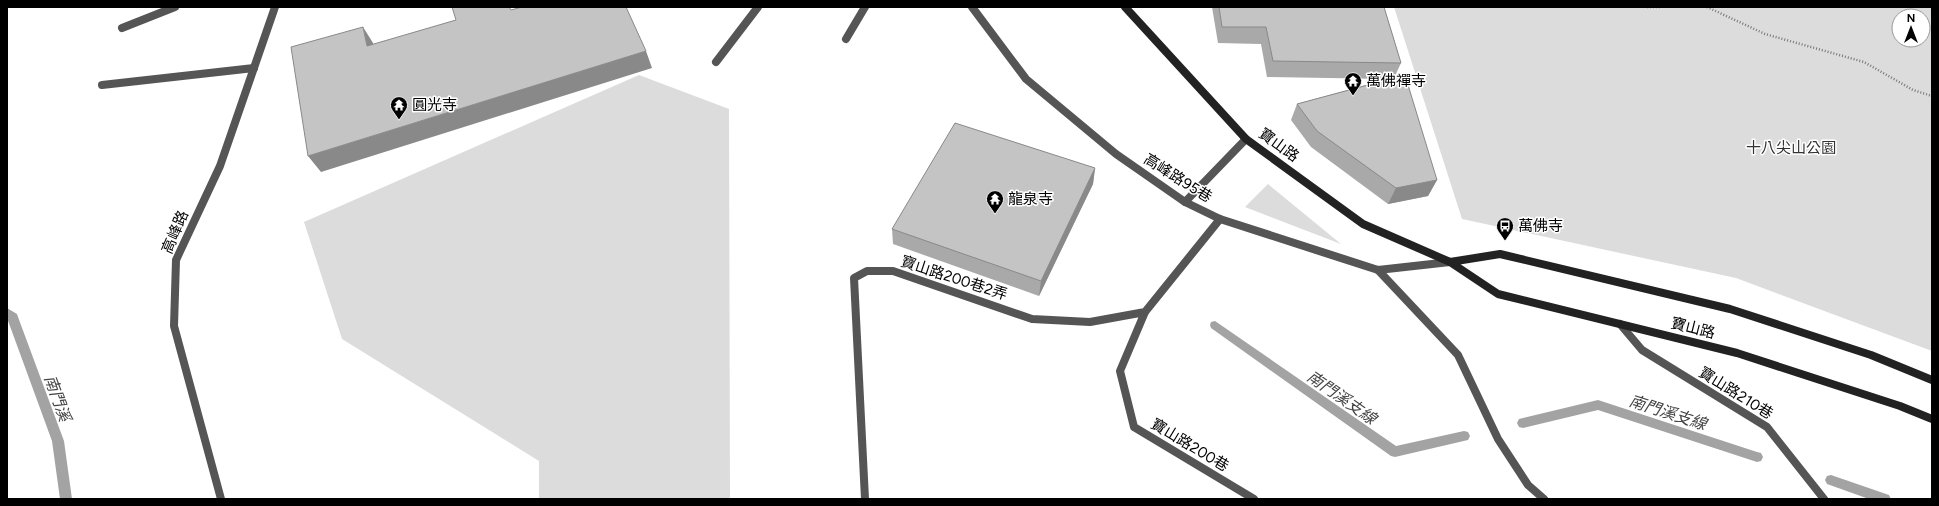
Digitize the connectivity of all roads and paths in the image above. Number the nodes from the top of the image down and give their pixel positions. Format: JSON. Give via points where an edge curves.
{"nodes":[{"id":1,"x":175,"y":7,"type":"edge"},
{"id":2,"x":275,"y":7,"type":"edge"},
{"id":3,"x":758,"y":7,"type":"edge"},
{"id":4,"x":865,"y":7,"type":"edge"},
{"id":5,"x":972,"y":7,"type":"edge"},
{"id":6,"x":1125,"y":7,"type":"edge"},
{"id":7,"x":1647,"y":7,"type":"edge"},
{"id":8,"x":1661,"y":7,"type":"edge"},
{"id":9,"x":1707,"y":7,"type":"edge"},
{"id":10,"x":122,"y":28,"type":"dead end"},
{"id":11,"x":846,"y":40,"type":"dead end"},
{"id":12,"x":716,"y":62,"type":"dead end"},
{"id":13,"x":254,"y":68,"type":"junction"},
{"id":14,"x":102,"y":85,"type":"dead end"},
{"id":15,"x":1932,"y":96,"type":"edge"},
{"id":16,"x":1246,"y":139,"type":"junction"},
{"id":17,"x":1186,"y":202,"type":"junction"},
{"id":18,"x":1220,"y":219,"type":"junction"},
{"id":19,"x":1450,"y":262,"type":"junction"},
{"id":20,"x":1378,"y":270,"type":"junction"},
{"id":21,"x":1145,"y":312,"type":"junction"},
{"id":22,"x":1620,"y":324,"type":"junction"},
{"id":23,"x":1932,"y":380,"type":"edge"},
{"id":24,"x":1932,"y":419,"type":"edge"},
{"id":25,"x":221,"y":499,"type":"edge"},
{"id":26,"x":865,"y":499,"type":"edge"},
{"id":27,"x":1254,"y":499,"type":"edge"},
{"id":28,"x":1544,"y":499,"type":"edge"},
{"id":29,"x":1824,"y":499,"type":"edge"}],
"edges":[{"from":1,"to":10,"type":"street"},
{"from":2,"to":13,"type":"street","name":"高峰路"},
{"from":3,"to":12,"type":"street"},
{"from":4,"to":11,"type":"street"},
{"from":5,"to":17,"type":"street","name":"高峰路95巷","via":[[1026,79],[1116,154]]},
{"from":6,"to":16,"type":"street","name":"寶山路"},
{"from":7,"to":8,"type":"path"},
{"from":9,"to":15,"type":"path","via":[[1765,34],[1864,62],[1913,90]]},
{"from":13,"to":14,"type":"street"},
{"from":13,"to":25,"type":"street","name":"高峰路","via":[[220,166],[176,260],[174,326]]},
{"from":16,"to":17,"type":"street"},
{"from":16,"to":19,"type":"street","name":"寶山路","via":[[1363,224]]},
{"from":17,"to":18,"type":"street","name":"高峰路95巷"},
{"from":18,"to":20,"type":"street","name":"高峰路95巷"},
{"from":18,"to":21,"type":"street","name":"寶山路200巷"},
{"from":19,"to":20,"type":"street","name":"高峰路95巷"},
{"from":19,"to":22,"type":"street","name":"寶山路","via":[[1498,294]]},
{"from":19,"to":23,"type":"street","name":"寶山路","via":[[1500,254],[1730,309],[1870,355]]},
{"from":20,"to":28,"type":"street","via":[[1458,355],[1498,439],[1528,485]]},
{"from":21,"to":26,"type":"street","name":"寶山路200巷2弄","via":[[1090,322],[1032,319],[893,271],[867,271],[854,278]]},
{"from":21,"to":27,"type":"street","name":"寶山路200巷","via":[[1120,371],[1134,428]]},
{"from":22,"to":24,"type":"street","name":"寶山路","via":[[1737,353],[1900,406]]},
{"from":22,"to":29,"type":"street","name":"寶山路210巷","via":[[1642,350],[1767,428]]}]}
